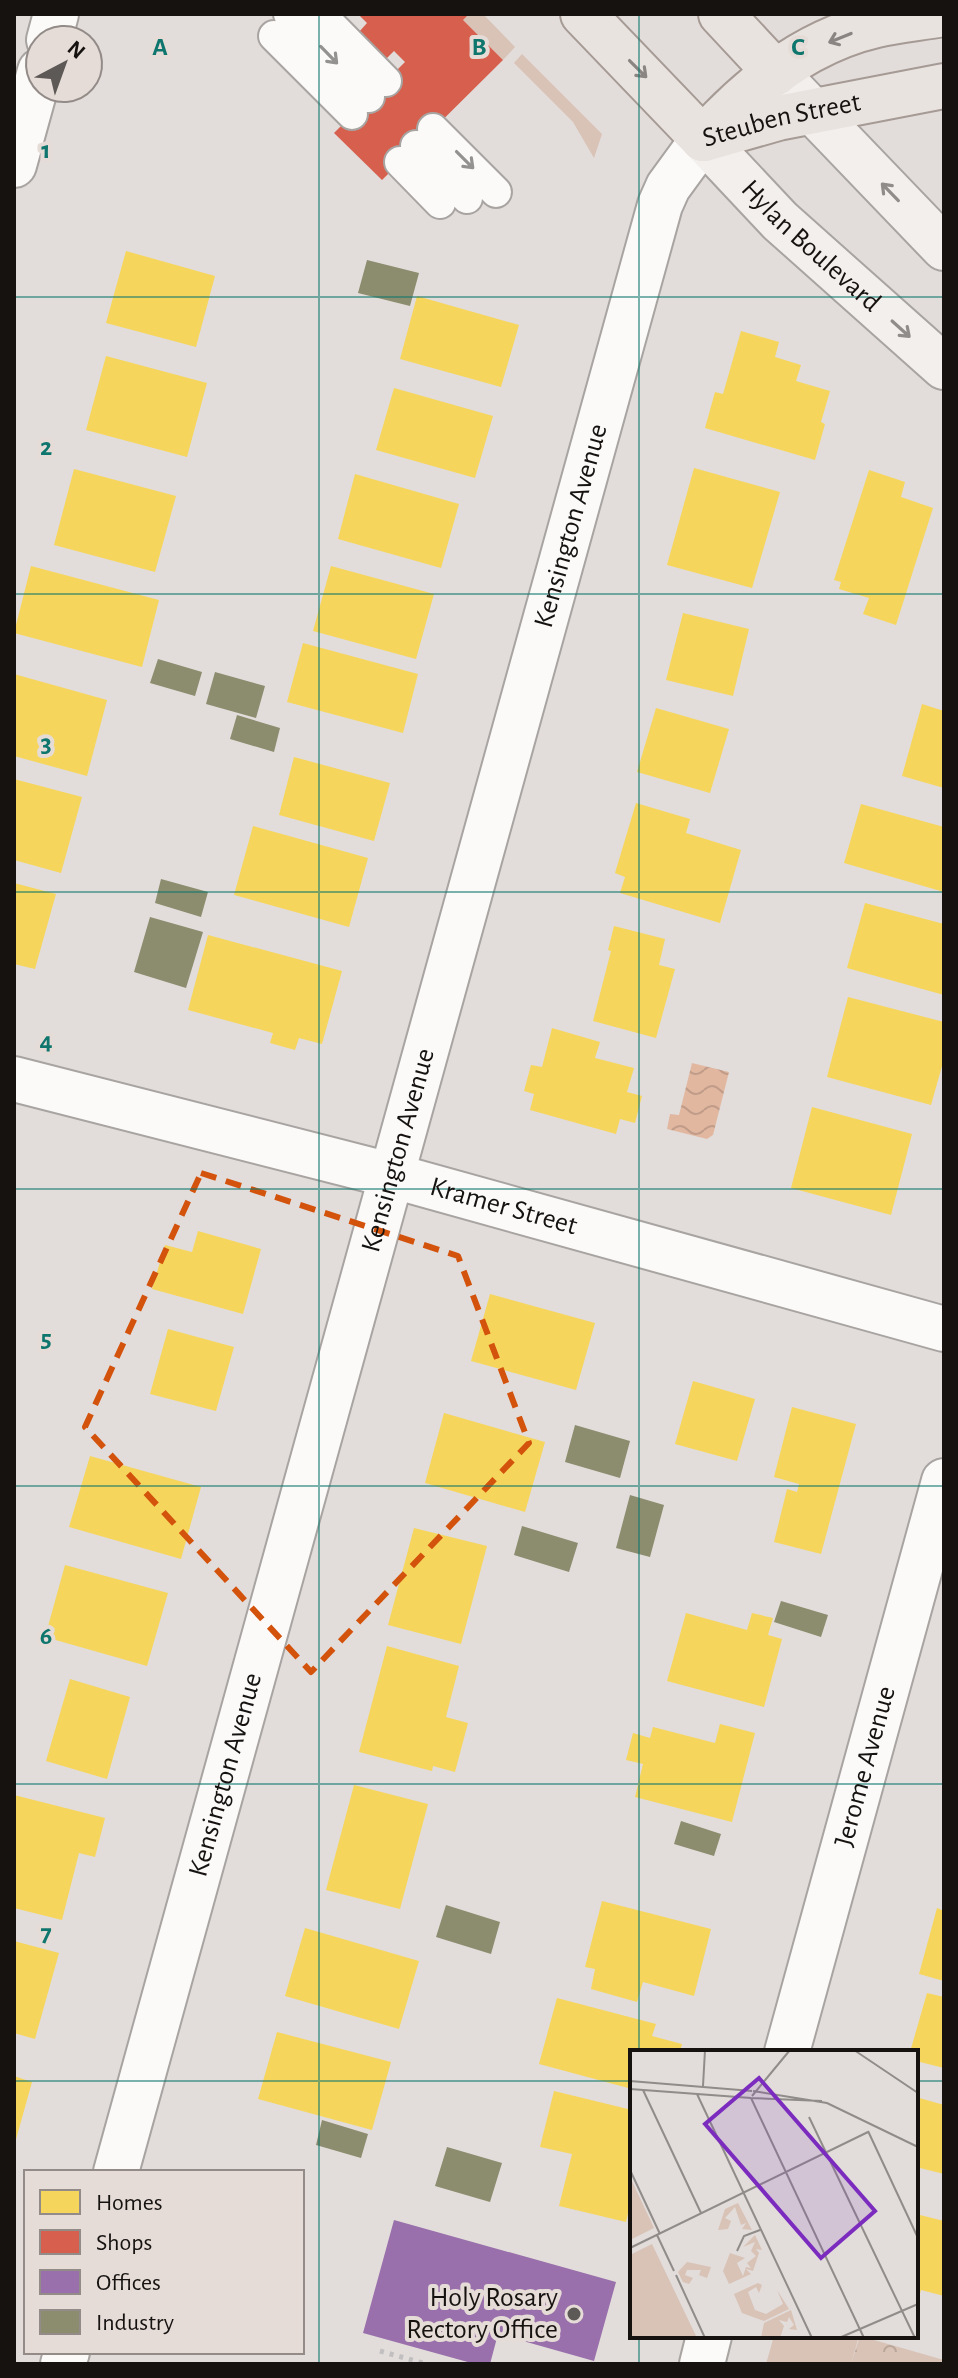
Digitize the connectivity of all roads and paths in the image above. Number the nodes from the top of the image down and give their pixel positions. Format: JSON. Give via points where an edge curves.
{"nodes":[{"id":1,"x":320,"y":14,"type":"edge"},
{"id":2,"x":583,"y":14,"type":"edge"},
{"id":3,"x":721,"y":14,"type":"edge"},
{"id":4,"x":943,"y":14,"type":"edge"},
{"id":5,"x":281,"y":25,"type":"edge"},
{"id":6,"x":776,"y":73,"type":"junction"},
{"id":7,"x":944,"y":86,"type":"edge"},
{"id":8,"x":31,"y":104,"type":"edge"},
{"id":9,"x":813,"y":111,"type":"junction"},
{"id":10,"x":703,"y":139,"type":"junction"},
{"id":11,"x":14,"y":165,"type":"edge"},
{"id":12,"x":468,"y":198,"type":"joint"},
{"id":13,"x":944,"y":248,"type":"edge"},
{"id":14,"x":944,"y":367,"type":"edge"},
{"id":15,"x":14,"y":1079,"type":"edge"},
{"id":16,"x":390,"y":1175,"type":"junction"},
{"id":17,"x":944,"y":1329,"type":"edge"},
{"id":18,"x":944,"y":1481,"type":"edge"},
{"id":19,"x":788,"y":2050,"type":"edge"},
{"id":20,"x":117,"y":2170,"type":"edge"},
{"id":21,"x":708,"y":2338,"type":"edge"},
{"id":22,"x":380,"y":2351,"type":"dead end"},
{"id":23,"x":426,"y":2364,"type":"edge"},
{"id":24,"x":702,"y":2364,"type":"edge"}],
"edges":[{"from":5,"to":1,"type":"lane","one_way":true,"via":[[369,97]]},
{"from":2,"to":10,"type":"main road","name":"Hylan Boulevard","one_way":true},
{"from":3,"to":6,"type":"main road"},
{"from":4,"to":6,"type":"main road","name":"Steuben Street","one_way":true,"via":[[861,29],[817,47]]},
{"from":6,"to":9,"type":"street"},
{"from":6,"to":10,"type":"main road","name":"Steuben Street","via":[[741,99]]},
{"from":7,"to":9,"type":"main road","name":"Steuben Street"},
{"from":8,"to":11,"type":"street"},
{"from":9,"to":10,"type":"main road","name":"Steuben Street"},
{"from":13,"to":9,"type":"street","one_way":true},
{"from":10,"to":14,"type":"street","name":"Hylan Boulevard","one_way":true,"via":[[780,221]]},
{"from":10,"to":16,"type":"street","name":"Kensington Avenue","via":[[660,205]]},
{"from":12,"to":12,"type":"lane","one_way":true,"via":[[416,146]]},
{"from":15,"to":16,"type":"street","name":"Kramer Street"},
{"from":16,"to":17,"type":"street","name":"Kramer Street"},
{"from":16,"to":20,"type":"street","name":"Kensington Avenue"},
{"from":18,"to":19,"type":"street","name":"Jerome Avenue"},
{"from":21,"to":24,"type":"street"},
{"from":22,"to":23,"type":"path"}]}
